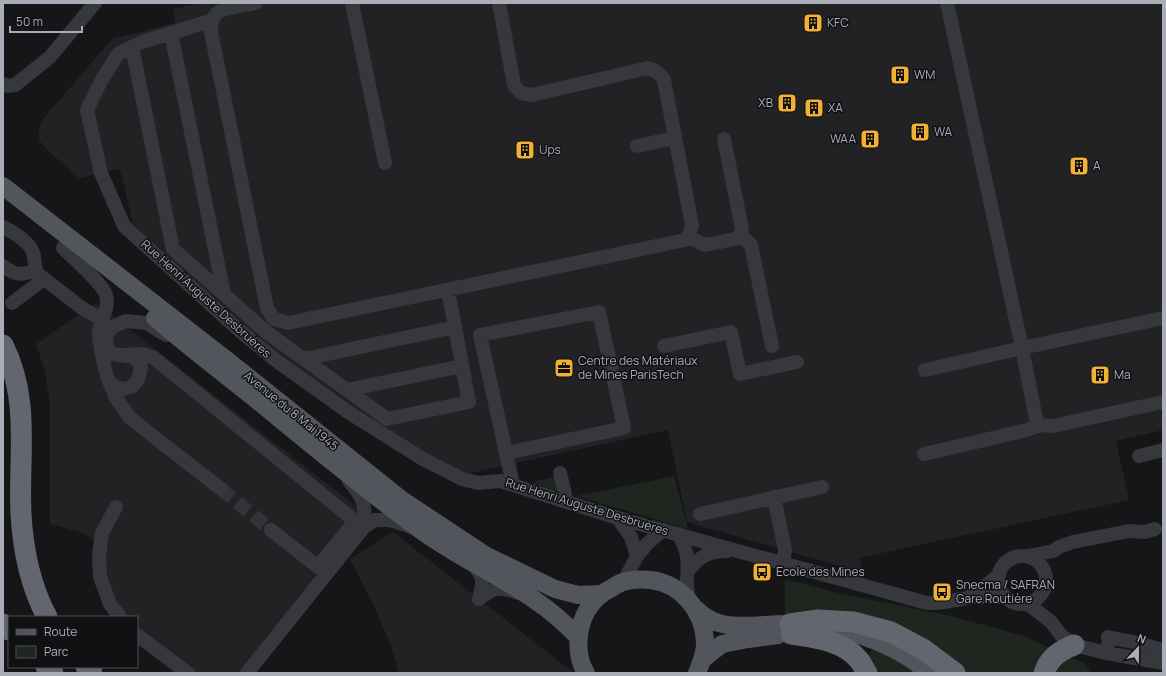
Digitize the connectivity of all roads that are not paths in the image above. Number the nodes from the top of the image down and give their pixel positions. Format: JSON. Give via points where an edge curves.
{"nodes":[{"id":1,"x":95,"y":3,"type":"edge"},
{"id":2,"x":256,"y":3,"type":"edge"},
{"id":3,"x":352,"y":3,"type":"edge"},
{"id":4,"x":499,"y":3,"type":"edge"},
{"id":5,"x":947,"y":3,"type":"edge"},
{"id":6,"x":213,"y":20,"type":"junction"},
{"id":7,"x":170,"y":33,"type":"junction"},
{"id":8,"x":132,"y":47,"type":"junction"},
{"id":9,"x":3,"y":84,"type":"edge"},
{"id":10,"x":675,"y":138,"type":"junction"},
{"id":11,"x":724,"y":139,"type":"dead end"},
{"id":12,"x":637,"y":146,"type":"dead end"},
{"id":13,"x":385,"y":163,"type":"dead end"},
{"id":14,"x":3,"y":186,"type":"edge"},
{"id":15,"x":3,"y":201,"type":"edge"},
{"id":16,"x":3,"y":227,"type":"edge"},
{"id":17,"x":740,"y":235,"type":"junction"},
{"id":18,"x":688,"y":237,"type":"junction"},
{"id":19,"x":63,"y":248,"type":"junction"},
{"id":20,"x":3,"y":266,"type":"edge"},
{"id":21,"x":40,"y":275,"type":"junction"},
{"id":22,"x":448,"y":290,"type":"junction"},
{"id":23,"x":224,"y":294,"type":"junction"},
{"id":24,"x":12,"y":303,"type":"dead end"},
{"id":25,"x":1163,"y":318,"type":"edge"},
{"id":26,"x":274,"y":319,"type":"junction"},
{"id":27,"x":103,"y":320,"type":"junction"},
{"id":28,"x":455,"y":327,"type":"junction"},
{"id":29,"x":265,"y":331,"type":"junction"},
{"id":30,"x":3,"y":345,"type":"edge"},
{"id":31,"x":664,"y":346,"type":"dead end"},
{"id":32,"x":772,"y":346,"type":"dead end"},
{"id":33,"x":189,"y":347,"type":"junction"},
{"id":34,"x":1022,"y":348,"type":"junction"},
{"id":35,"x":123,"y":355,"type":"junction"},
{"id":36,"x":304,"y":359,"type":"junction"},
{"id":37,"x":796,"y":362,"type":"dead end"},
{"id":38,"x":462,"y":366,"type":"junction"},
{"id":39,"x":926,"y":370,"type":"dead end"},
{"id":40,"x":108,"y":381,"type":"junction"},
{"id":41,"x":347,"y":390,"type":"junction"},
{"id":42,"x":1163,"y":402,"type":"edge"},
{"id":43,"x":1040,"y":425,"type":"junction"},
{"id":44,"x":1163,"y":450,"type":"edge"},
{"id":45,"x":506,"y":453,"type":"junction"},
{"id":46,"x":924,"y":454,"type":"dead end"},
{"id":47,"x":1139,"y":456,"type":"dead end"},
{"id":48,"x":332,"y":461,"type":"junction"},
{"id":49,"x":560,"y":473,"type":"dead end"},
{"id":50,"x":512,"y":485,"type":"junction"},
{"id":51,"x":822,"y":487,"type":"dead end"},
{"id":52,"x":220,"y":489,"type":"tunnel mouth"},
{"id":53,"x":774,"y":498,"type":"junction"},
{"id":54,"x":563,"y":501,"type":"junction"},
{"id":55,"x":116,"y":507,"type":"dead end"},
{"id":56,"x":700,"y":514,"type":"dead end"},
{"id":57,"x":618,"y":518,"type":"junction"},
{"id":58,"x":364,"y":527,"type":"junction"},
{"id":59,"x":420,"y":529,"type":"junction"},
{"id":60,"x":271,"y":530,"type":"tunnel mouth"},
{"id":61,"x":662,"y":530,"type":"junction"},
{"id":62,"x":1155,"y":530,"type":"dead end"},
{"id":63,"x":679,"y":534,"type":"junction"},
{"id":64,"x":737,"y":551,"type":"junction"},
{"id":65,"x":1053,"y":551,"type":"junction"},
{"id":66,"x":637,"y":556,"type":"junction"},
{"id":67,"x":1029,"y":556,"type":"junction"},
{"id":68,"x":470,"y":561,"type":"junction"},
{"id":69,"x":783,"y":564,"type":"junction"},
{"id":70,"x":1045,"y":570,"type":"junction"},
{"id":71,"x":688,"y":571,"type":"junction"},
{"id":72,"x":998,"y":575,"type":"junction"},
{"id":73,"x":624,"y":581,"type":"junction"},
{"id":74,"x":1044,"y":592,"type":"junction"},
{"id":75,"x":601,"y":594,"type":"junction"},
{"id":76,"x":1005,"y":597,"type":"junction"},
{"id":77,"x":968,"y":598,"type":"junction"},
{"id":78,"x":538,"y":602,"type":"junction"},
{"id":79,"x":1027,"y":603,"type":"junction"},
{"id":80,"x":692,"y":605,"type":"junction"},
{"id":81,"x":47,"y":616,"type":"edge"},
{"id":82,"x":119,"y":616,"type":"edge"},
{"id":83,"x":1051,"y":622,"type":"junction"},
{"id":84,"x":790,"y":629,"type":"junction"},
{"id":85,"x":138,"y":636,"type":"edge"},
{"id":86,"x":578,"y":637,"type":"junction"},
{"id":87,"x":1074,"y":644,"type":"junction"},
{"id":88,"x":1163,"y":650,"type":"edge"},
{"id":89,"x":1106,"y":653,"type":"junction"},
{"id":90,"x":1163,"y":663,"type":"edge"},
{"id":91,"x":700,"y":666,"type":"edge"},
{"id":92,"x":188,"y":673,"type":"edge"},
{"id":93,"x":248,"y":673,"type":"edge"},
{"id":94,"x":586,"y":673,"type":"edge"},
{"id":95,"x":867,"y":673,"type":"edge"},
{"id":96,"x":917,"y":673,"type":"edge"},
{"id":97,"x":929,"y":673,"type":"edge"},
{"id":98,"x":955,"y":673,"type":"edge"},
{"id":99,"x":1044,"y":673,"type":"edge"}],
"edges":[{"from":1,"to":9,"type":"street","via":[[50,57],[15,85]]},
{"from":2,"to":6,"type":"street","name":"Rue Henri Auguste Desbruères","via":[[221,11]]},
{"from":3,"to":13,"type":"street"},
{"from":4,"to":10,"type":"street","via":[[517,90],[526,95],[652,69],[664,80]]},
{"from":5,"to":34,"type":"street"},
{"from":6,"to":7,"type":"street","name":"Rue Henri Auguste Desbruères"},
{"from":6,"to":26,"type":"street","via":[[211,32],[220,78],[267,308]]},
{"from":7,"to":8,"type":"street","name":"Rue Henri Auguste Desbruères"},
{"from":7,"to":23,"type":"street"},
{"from":8,"to":23,"type":"street","via":[[174,249]]},
{"from":8,"to":50,"type":"street","name":"Rue Henri Auguste Desbruères","via":[[118,54],[87,110],[101,173],[124,226],[240,331],[348,412],[423,459],[462,479],[478,483],[500,481]]},
{"from":10,"to":12,"type":"street"},
{"from":10,"to":18,"type":"street","via":[[692,225]]},
{"from":11,"to":17,"type":"street","via":[[742,230]]},
{"from":14,"to":75,"type":"main road","name":"Avenue du 8 Mai 1945","via":[[402,500],[485,554],[555,589],[578,595]]},
{"from":15,"to":19,"type":"main road","name":"Avenue du 8 Mai 1945"},
{"from":16,"to":21,"type":"street","via":[[29,245]]},
{"from":17,"to":18,"type":"street","via":[[735,239],[705,245]]},
{"from":17,"to":32,"type":"street","via":[[751,245]]},
{"from":18,"to":22,"type":"street","via":[[685,240]]},
{"from":19,"to":27,"type":"street","via":[[95,279],[106,294],[107,305]]},
{"from":19,"to":33,"type":"main road","name":"Avenue du 8 Mai 1945"},
{"from":20,"to":21,"type":"street","via":[[21,275]]},
{"from":21,"to":24,"type":"street"},
{"from":21,"to":27,"type":"street","via":[[82,308]]},
{"from":22,"to":26,"type":"street","via":[[288,323]]},
{"from":22,"to":28,"type":"street"},
{"from":23,"to":29,"type":"street"},
{"from":25,"to":34,"type":"street"},
{"from":26,"to":29,"type":"street"},
{"from":27,"to":40,"type":"street","via":[[99,330]]},
{"from":28,"to":36,"type":"street"},
{"from":28,"to":38,"type":"street"},
{"from":29,"to":36,"type":"street"},
{"from":30,"to":81,"type":"highway","via":[[17,383],[20,401],[21,513],[24,548],[28,569]]},
{"from":31,"to":37,"type":"street","via":[[731,332],[740,374]]},
{"from":33,"to":35,"type":"street","via":[[146,323],[126,321],[112,327],[106,336],[107,347],[112,354]]},
{"from":33,"to":48,"type":"main road","name":"Avenue du 8 Mai 1945"},
{"from":34,"to":39,"type":"street"},
{"from":34,"to":43,"type":"street","via":[[1036,419]]},
{"from":35,"to":40,"type":"street","via":[[135,358],[140,367],[139,378],[134,385],[126,389],[116,388]]},
{"from":35,"to":60,"type":"street","via":[[142,354],[154,358],[354,521],[318,567]]},
{"from":36,"to":41,"type":"street"},
{"from":38,"to":41,"type":"street"},
{"from":38,"to":41,"type":"street","via":[[469,402],[395,418],[387,419]]},
{"from":40,"to":52,"type":"street","via":[[130,418]]},
{"from":42,"to":43,"type":"street","via":[[1053,426]]},
{"from":43,"to":46,"type":"street"},
{"from":44,"to":47,"type":"street"},
{"from":45,"to":45,"type":"street","via":[[624,428],[599,312],[480,335]]},
{"from":45,"to":50,"type":"street"},
{"from":48,"to":58,"type":"street","via":[[358,492],[365,508]]},
{"from":48,"to":59,"type":"main road","name":"Avenue du 8 Mai 1945"},
{"from":49,"to":54,"type":"street","via":[[565,494]]},
{"from":50,"to":54,"type":"street","name":"Rue Henri Auguste Desbruères"},
{"from":51,"to":53,"type":"street"},
{"from":53,"to":56,"type":"street"},
{"from":53,"to":69,"type":"street","via":[[785,550]]},
{"from":54,"to":57,"type":"street","name":"Rue Henri Auguste Desbruères"},
{"from":55,"to":82,"type":"street","via":[[102,533],[99,563],[100,577],[110,604]]},
{"from":57,"to":61,"type":"street","name":"Rue Henri Auguste Desbruères"},
{"from":57,"to":66,"type":"street","via":[[631,537]]},
{"from":58,"to":59,"type":"street","via":[[375,520],[390,520]]},
{"from":58,"to":93,"type":"street"},
{"from":59,"to":68,"type":"main road","name":"Avenue du 8 Mai 1945"},
{"from":61,"to":63,"type":"street","name":"Rue Henri Auguste Desbruères"},
{"from":61,"to":66,"type":"street"},
{"from":62,"to":65,"type":"street","name":"Rue Henri Auguste Desbruères","via":[[1129,531],[1073,542]]},
{"from":63,"to":64,"type":"street","name":"Rue Henri Auguste Desbruères"},
{"from":63,"to":71,"type":"street","via":[[685,546]]},
{"from":64,"to":69,"type":"street","name":"Rue Henri Auguste Desbruères"},
{"from":64,"to":71,"type":"street","via":[[709,553]]},
{"from":65,"to":67,"type":"street","name":"Rue Henri Auguste Desbruères"},
{"from":65,"to":70,"type":"street"},
{"from":66,"to":73,"type":"street"},
{"from":67,"to":70,"type":"street"},
{"from":67,"to":72,"type":"street","name":"Rue Henri Auguste Desbruères","via":[[1018,555],[1011,558],[1004,563]]},
{"from":68,"to":78,"type":"main road","name":"Avenue du 8 Mai 1945"},
{"from":68,"to":78,"type":"street","via":[[481,573],[483,586],[479,599],[490,590],[505,588]]},
{"from":69,"to":77,"type":"street","name":"Rue Henri Auguste Desbruères","via":[[927,603],[938,604]]},
{"from":70,"to":74,"type":"street","name":"Rue Henri Auguste Desbruères","via":[[1047,577]]},
{"from":71,"to":80,"type":"street","via":[[686,578]]},
{"from":72,"to":76,"type":"street","via":[[999,587]]},
{"from":72,"to":77,"type":"street","name":"Rue Henri Auguste Desbruères"},
{"from":73,"to":75,"type":"main road","name":"Avenue du 8 Mai 1945"},
{"from":73,"to":80,"type":"main road","name":"Avenue du 8 Mai 1945","via":[[659,581],[675,589]]},
{"from":74,"to":79,"type":"street"},
{"from":74,"to":83,"type":"street","name":"Rue Henri Auguste Desbruères"},
{"from":75,"to":86,"type":"main road","name":"Avenue du 8 Mai 1945","via":[[590,606],[582,621]]},
{"from":76,"to":77,"type":"street","name":"Rue Henri Auguste Desbruères"},
{"from":76,"to":79,"type":"street","name":"Rue Henri Auguste Desbruères","via":[[1016,603]]},
{"from":78,"to":86,"type":"main road","name":"Avenue du 8 Mai 1945","via":[[563,620]]},
{"from":79,"to":83,"type":"street","name":"Rue Henri Auguste Desbruères"},
{"from":80,"to":84,"type":"main road","name":"Avenue du 8 Mai 1945","via":[[711,620],[732,626]]},
{"from":80,"to":91,"type":"main road","name":"Avenue du 8 Mai 1945","via":[[703,625],[705,642]]},
{"from":83,"to":87,"type":"street","name":"Rue Henri Auguste Desbruères","via":[[1061,635]]},
{"from":84,"to":91,"type":"main road","name":"Avenue du 8 Mai 1945","via":[[722,644]]},
{"from":84,"to":95,"type":"highway","via":[[840,645],[858,659]]},
{"from":84,"to":96,"type":"main road","name":"Avenue du 8 Mai 1945","via":[[838,635],[866,643],[899,659]]},
{"from":84,"to":97,"type":"main road","name":"Avenue du 8 Mai 1945","via":[[826,627],[862,636],[897,650]]},
{"from":84,"to":98,"type":"highway","via":[[818,620],[853,622],[891,632],[923,649]]},
{"from":85,"to":92,"type":"street"},
{"from":86,"to":94,"type":"main road","name":"Avenue du 8 Mai 1945","via":[[579,654]]},
{"from":87,"to":89,"type":"street","name":"Rue Henri Auguste Desbruères"},
{"from":87,"to":99,"type":"highway","via":[[1052,657]]},
{"from":88,"to":89,"type":"street","via":[[1107,632],[1109,642]]},
{"from":89,"to":90,"type":"street","name":"Rue Henri Auguste Desbruères"}]}
